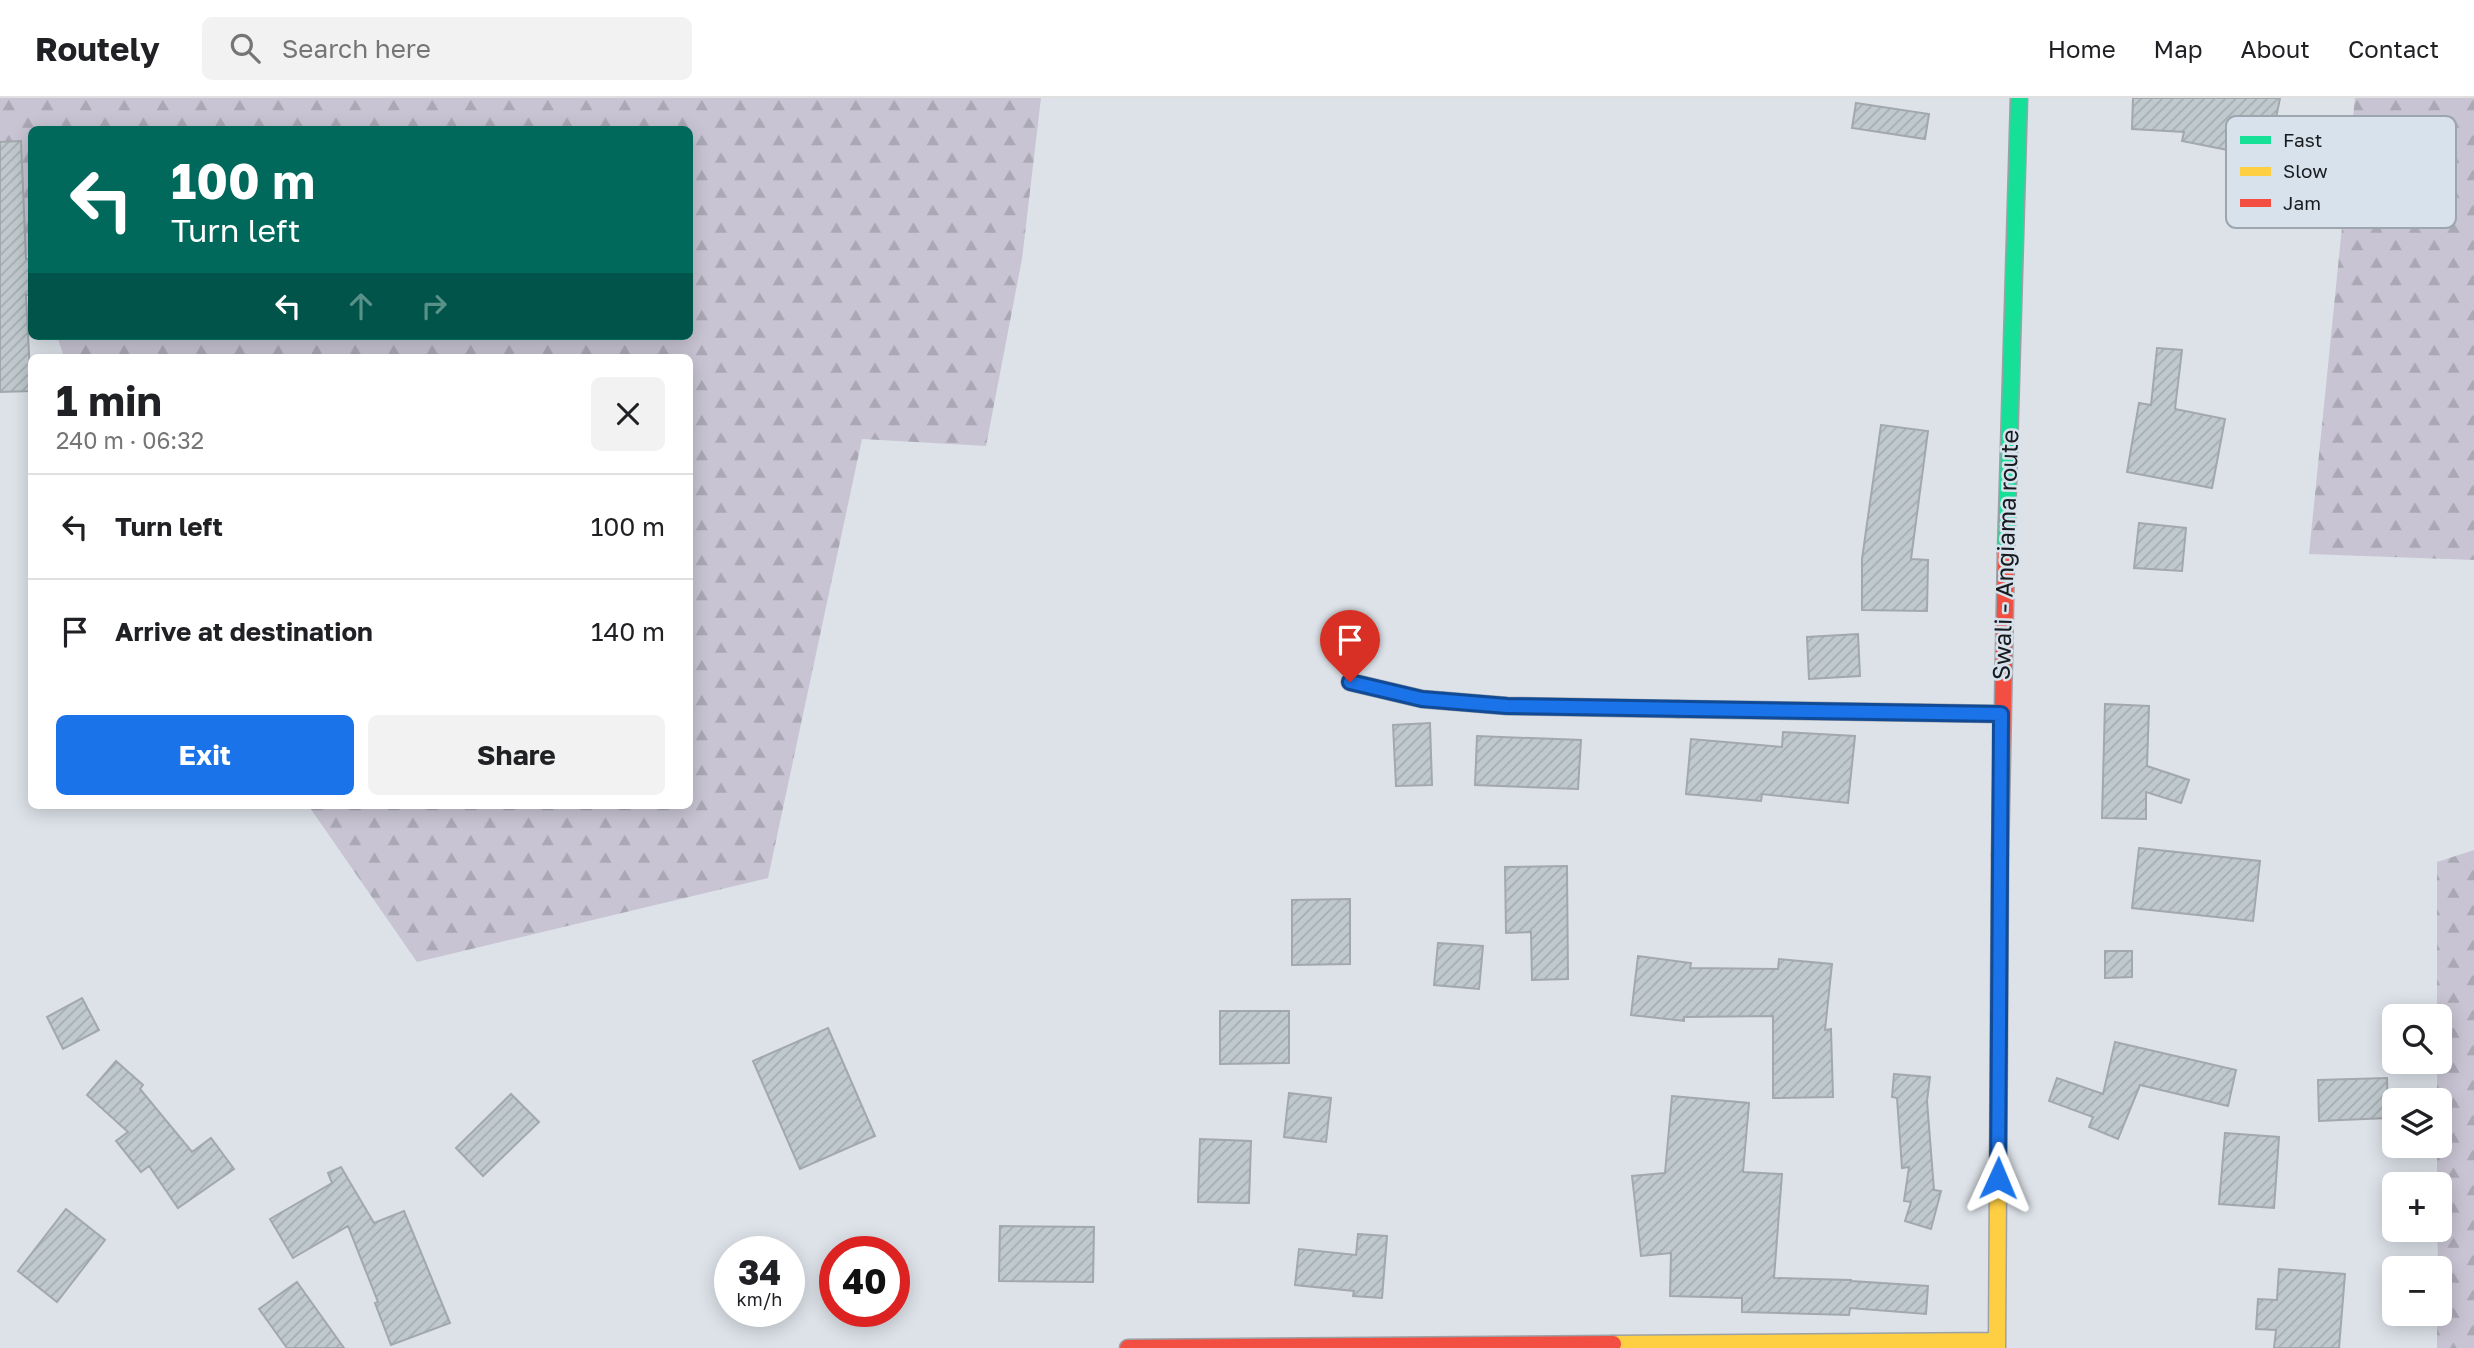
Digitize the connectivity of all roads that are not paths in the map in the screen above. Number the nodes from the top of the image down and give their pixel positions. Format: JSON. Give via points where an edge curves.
{"nodes":[{"id":1,"x":2020,"y":98,"type":"edge"},
{"id":2,"x":1350,"y":682,"type":"dead end"},
{"id":3,"x":2001,"y":714,"type":"junction"},
{"id":4,"x":1997,"y":1345,"type":"edge"},
{"id":5,"x":1128,"y":1348,"type":"edge"}],
"edges":[{"from":1,"to":3,"type":"street","name":"Swali - Angiama route"},
{"from":2,"to":3,"type":"street","via":[[1422,699],[1507,706]]},
{"from":3,"to":4,"type":"street","name":"Swali - Angiama route"},
{"from":4,"to":5,"type":"street"}]}
